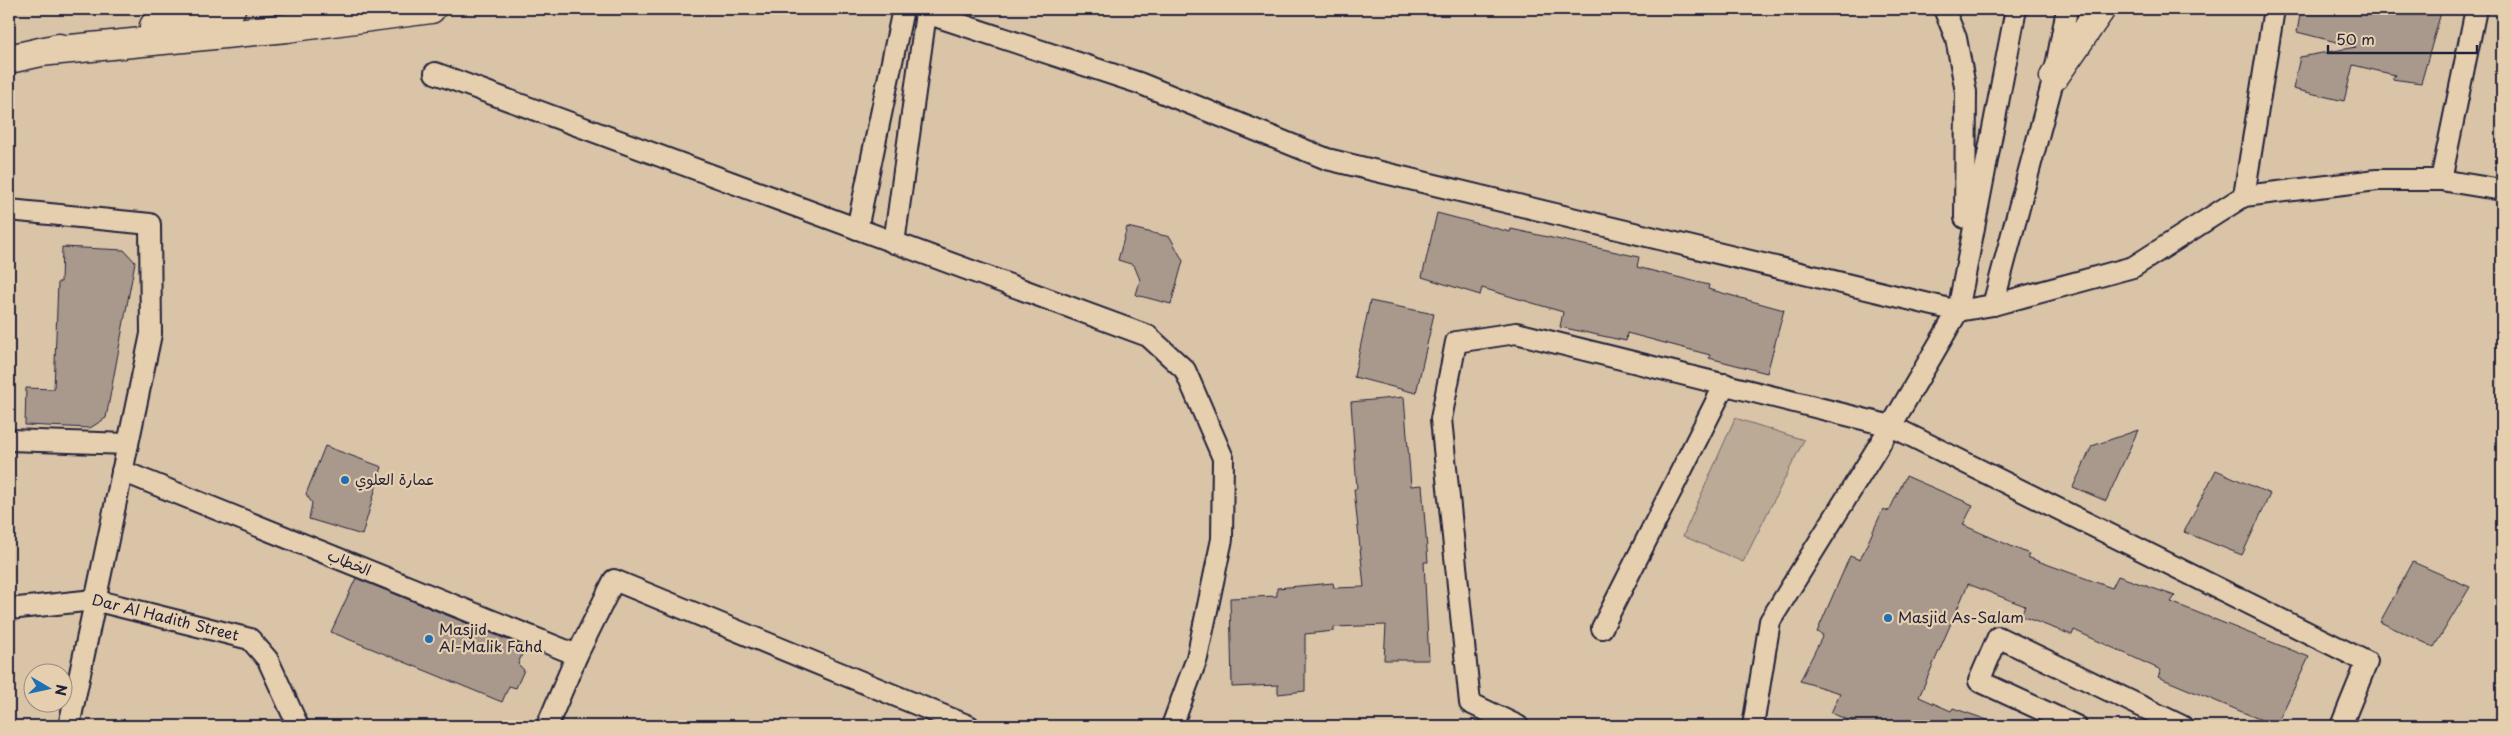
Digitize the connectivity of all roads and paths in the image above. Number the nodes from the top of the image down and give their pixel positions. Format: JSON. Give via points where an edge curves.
{"nodes":[{"id":1,"x":231,"y":9,"type":"edge"},
{"id":2,"x":432,"y":9,"type":"edge"},
{"id":3,"x":903,"y":9,"type":"edge"},
{"id":4,"x":1944,"y":9,"type":"edge"},
{"id":5,"x":2016,"y":9,"type":"edge"},
{"id":6,"x":2067,"y":9,"type":"edge"},
{"id":7,"x":2101,"y":9,"type":"edge"},
{"id":8,"x":2274,"y":9,"type":"edge"},
{"id":9,"x":2476,"y":9,"type":"edge"},
{"id":10,"x":924,"y":11,"type":"edge"},
{"id":11,"x":40,"y":52,"type":"junction"},
{"id":12,"x":9,"y":59,"type":"edge"},
{"id":13,"x":435,"y":73,"type":"dead end"},
{"id":14,"x":2054,"y":77,"type":"junction"},
{"id":15,"x":2441,"y":180,"type":"junction"},
{"id":16,"x":2502,"y":190,"type":"edge"},
{"id":17,"x":2244,"y":196,"type":"junction"},
{"id":18,"x":9,"y":210,"type":"edge"},
{"id":19,"x":857,"y":229,"type":"junction"},
{"id":20,"x":894,"y":243,"type":"junction"},
{"id":21,"x":1963,"y":281,"type":"junction"},
{"id":22,"x":1993,"y":304,"type":"junction"},
{"id":23,"x":1958,"y":311,"type":"junction"},
{"id":24,"x":1725,"y":384,"type":"junction"},
{"id":25,"x":1891,"y":426,"type":"junction"},
{"id":26,"x":9,"y":440,"type":"edge"},
{"id":27,"x":128,"y":444,"type":"junction"},
{"id":28,"x":122,"y":470,"type":"junction"},
{"id":29,"x":94,"y":600,"type":"junction"},
{"id":30,"x":9,"y":609,"type":"edge"},
{"id":31,"x":1602,"y":628,"type":"dead end"},
{"id":32,"x":577,"y":656,"type":"junction"},
{"id":33,"x":69,"y":726,"type":"edge"},
{"id":34,"x":298,"y":726,"type":"edge"},
{"id":35,"x":547,"y":726,"type":"edge"},
{"id":36,"x":969,"y":726,"type":"edge"},
{"id":37,"x":1172,"y":726,"type":"edge"},
{"id":38,"x":1518,"y":726,"type":"edge"},
{"id":39,"x":1753,"y":726,"type":"edge"},
{"id":40,"x":2076,"y":726,"type":"edge"},
{"id":41,"x":2182,"y":726,"type":"edge"},
{"id":42,"x":2341,"y":726,"type":"edge"}],
"edges":[{"from":1,"to":11,"type":"highway"},
{"from":2,"to":11,"type":"highway","via":[[287,28]]},
{"from":3,"to":19,"type":"street"},
{"from":4,"to":21,"type":"street","via":[[1956,38],[1966,92]]},
{"from":5,"to":21,"type":"street"},
{"from":6,"to":14,"type":"street"},
{"from":7,"to":14,"type":"highway"},
{"from":8,"to":17,"type":"street"},
{"from":9,"to":15,"type":"street"},
{"from":10,"to":20,"type":"street"},
{"from":10,"to":23,"type":"street","via":[[1138,83],[1326,159]]},
{"from":11,"to":12,"type":"highway"},
{"from":13,"to":19,"type":"street"},
{"from":14,"to":22,"type":"street"},
{"from":15,"to":16,"type":"street"},
{"from":15,"to":17,"type":"street","via":[[2377,180]]},
{"from":17,"to":22,"type":"street","via":[[2134,267]]},
{"from":18,"to":27,"type":"street","via":[[150,224],[152,334]]},
{"from":19,"to":20,"type":"street"},
{"from":20,"to":37,"type":"street","via":[[1148,336],[1184,370],[1223,458],[1222,539],[1197,658]]},
{"from":21,"to":23,"type":"street"},
{"from":22,"to":23,"type":"street"},
{"from":23,"to":25,"type":"street"},
{"from":24,"to":25,"type":"street"},
{"from":24,"to":31,"type":"street"},
{"from":24,"to":38,"type":"street","via":[[1516,333],[1456,342],[1441,419],[1470,703]]},
{"from":25,"to":39,"type":"street","via":[[1770,621]]},
{"from":25,"to":42,"type":"street","via":[[2367,662]]},
{"from":26,"to":27,"type":"street"},
{"from":27,"to":28,"type":"street"},
{"from":28,"to":29,"type":"street"},
{"from":28,"to":32,"type":"street","name":"الخطاب"},
{"from":29,"to":30,"type":"street","name":"Dar Al Hadith Street"},
{"from":29,"to":33,"type":"street"},
{"from":29,"to":34,"type":"street","name":"Dar Al Hadith Street","via":[[250,639],[268,660]]},
{"from":32,"to":35,"type":"street"},
{"from":32,"to":36,"type":"street","via":[[614,580]]},
{"from":40,"to":41,"type":"street","via":[[1979,681],[1998,637]]}]}
